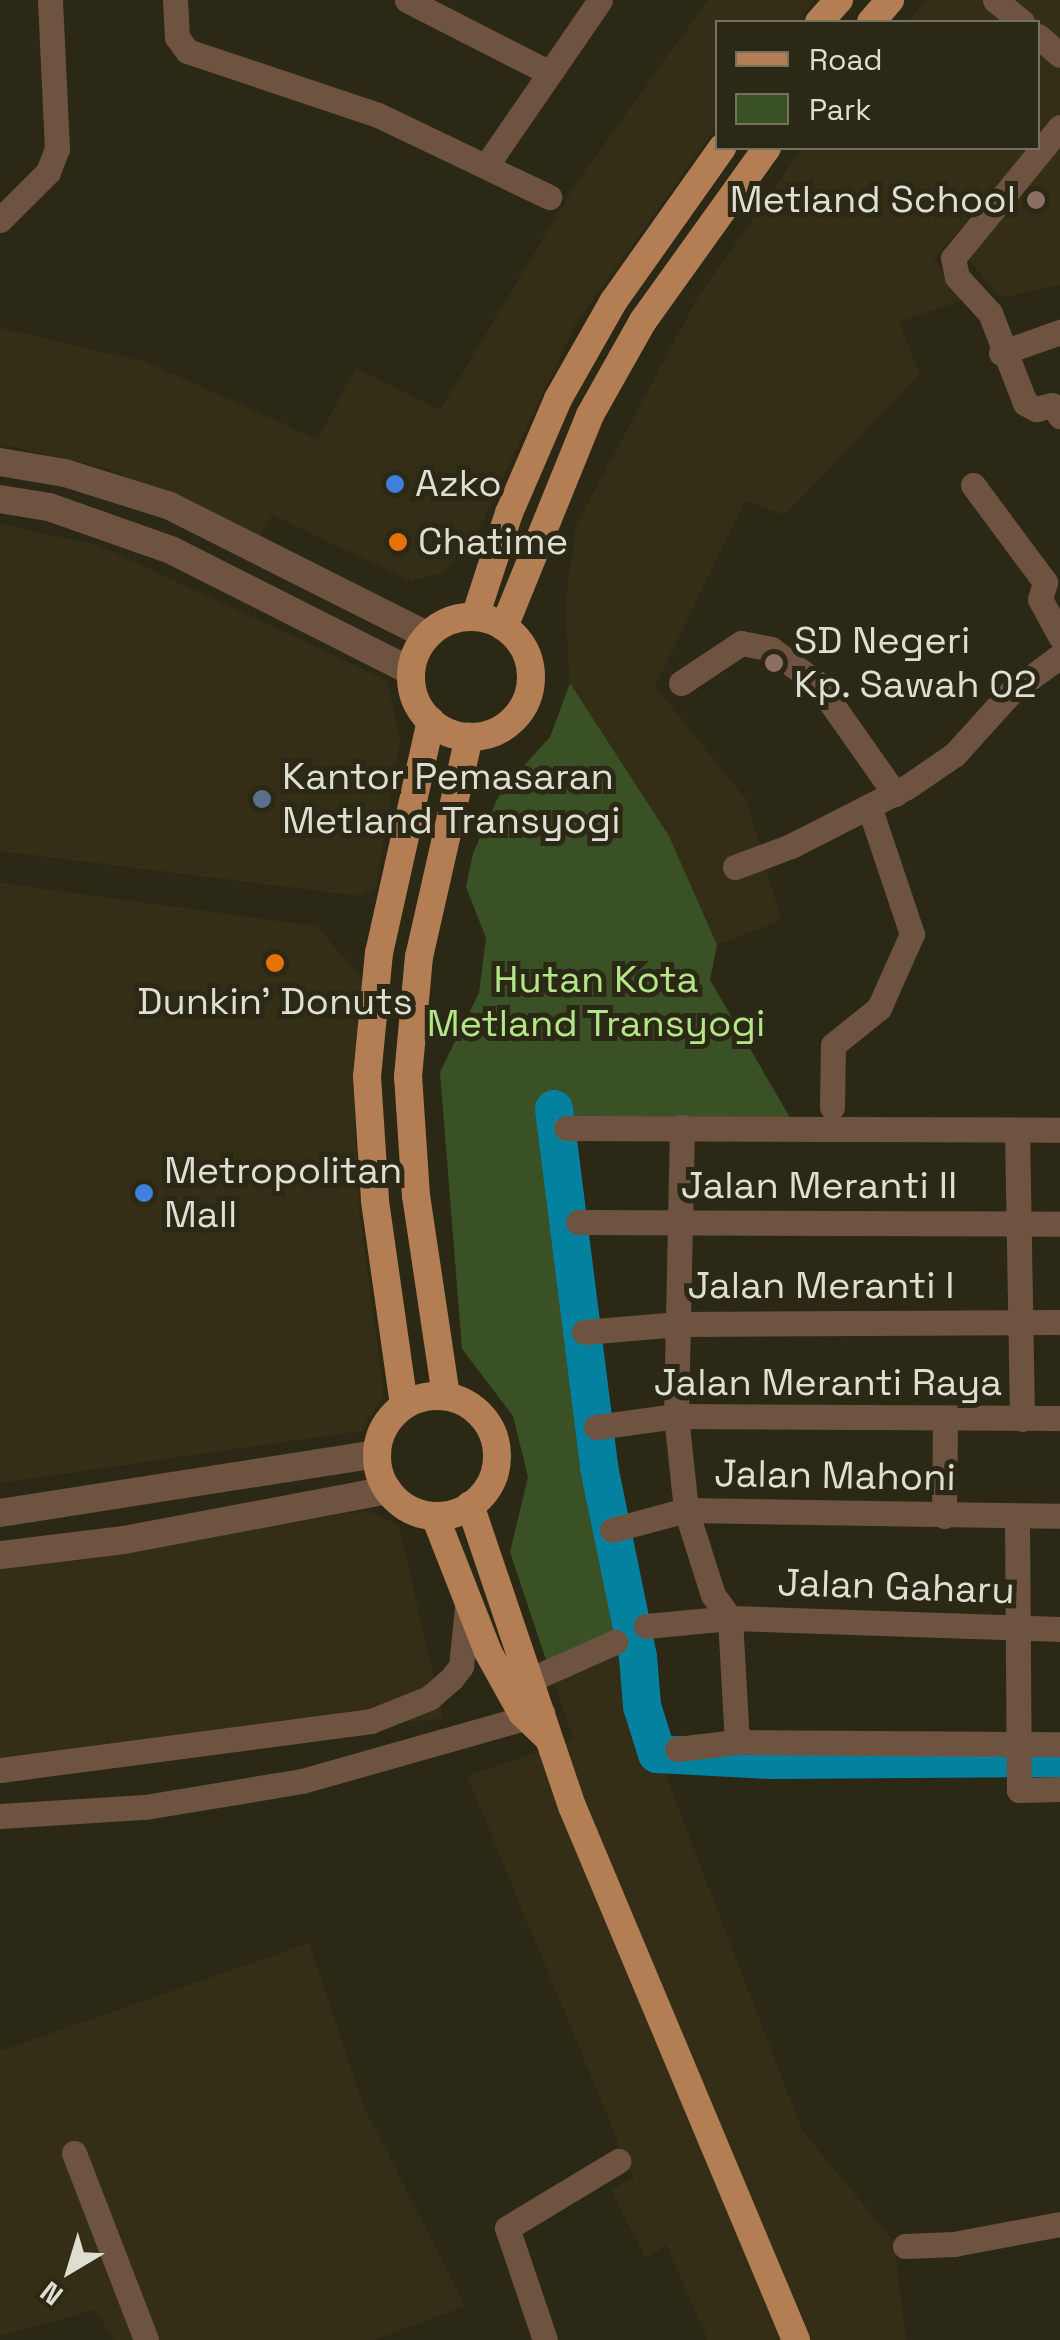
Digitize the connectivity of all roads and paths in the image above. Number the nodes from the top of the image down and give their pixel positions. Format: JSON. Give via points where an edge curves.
{"nodes":[{"id":1,"x":50,"y":0,"type":"edge"},
{"id":2,"x":174,"y":0,"type":"edge"},
{"id":3,"x":600,"y":0,"type":"edge"},
{"id":4,"x":890,"y":0,"type":"edge"},
{"id":5,"x":995,"y":0,"type":"edge"},
{"id":6,"x":415,"y":2,"type":"edge"},
{"id":7,"x":872,"y":20,"type":"edge"},
{"id":8,"x":1020,"y":20,"type":"edge"},
{"id":9,"x":1040,"y":38,"type":"edge"},
{"id":10,"x":1060,"y":55,"type":"edge"},
{"id":11,"x":548,"y":72,"type":"junction"},
{"id":12,"x":1060,"y":127,"type":"edge"},
{"id":13,"x":721,"y":150,"type":"edge"},
{"id":14,"x":765,"y":150,"type":"edge"},
{"id":15,"x":486,"y":166,"type":"junction"},
{"id":16,"x":549,"y":196,"type":"dead end"},
{"id":17,"x":0,"y":220,"type":"edge"},
{"id":18,"x":1060,"y":332,"type":"edge"},
{"id":19,"x":1001,"y":353,"type":"junction"},
{"id":20,"x":1060,"y":416,"type":"edge"},
{"id":21,"x":0,"y":462,"type":"edge"},
{"id":22,"x":973,"y":485,"type":"dead end"},
{"id":23,"x":0,"y":500,"type":"edge"},
{"id":24,"x":475,"y":617,"type":"junction"},
{"id":25,"x":504,"y":627,"type":"junction"},
{"id":26,"x":427,"y":635,"type":"junction"},
{"id":27,"x":1060,"y":636,"type":"edge"},
{"id":28,"x":1060,"y":656,"type":"edge"},
{"id":29,"x":411,"y":671,"type":"junction"},
{"id":30,"x":681,"y":682,"type":"dead end"},
{"id":31,"x":431,"y":721,"type":"junction"},
{"id":32,"x":469,"y":736,"type":"junction"},
{"id":33,"x":895,"y":794,"type":"junction"},
{"id":34,"x":868,"y":806,"type":"junction"},
{"id":35,"x":735,"y":867,"type":"dead end"},
{"id":36,"x":832,"y":1107,"type":"dead end"},
{"id":37,"x":682,"y":1127,"type":"junction"},
{"id":38,"x":566,"y":1128,"type":"dead end"},
{"id":39,"x":1017,"y":1130,"type":"junction"},
{"id":40,"x":1060,"y":1130,"type":"edge"},
{"id":41,"x":578,"y":1222,"type":"dead end"},
{"id":42,"x":681,"y":1224,"type":"junction"},
{"id":43,"x":1020,"y":1224,"type":"junction"},
{"id":44,"x":1060,"y":1224,"type":"edge"},
{"id":45,"x":1022,"y":1322,"type":"junction"},
{"id":46,"x":1060,"y":1322,"type":"edge"},
{"id":47,"x":679,"y":1324,"type":"junction"},
{"id":48,"x":584,"y":1332,"type":"dead end"},
{"id":49,"x":446,"y":1396,"type":"junction"},
{"id":50,"x":404,"y":1405,"type":"junction"},
{"id":51,"x":676,"y":1416,"type":"junction"},
{"id":52,"x":1022,"y":1418,"type":"junction"},
{"id":53,"x":1060,"y":1418,"type":"edge"},
{"id":54,"x":944,"y":1419,"type":"junction"},
{"id":55,"x":596,"y":1427,"type":"dead end"},
{"id":56,"x":377,"y":1454,"type":"junction"},
{"id":57,"x":388,"y":1490,"type":"junction"},
{"id":58,"x":470,"y":1505,"type":"junction"},
{"id":59,"x":686,"y":1510,"type":"junction"},
{"id":60,"x":0,"y":1512,"type":"edge"},
{"id":61,"x":944,"y":1516,"type":"junction"},
{"id":62,"x":1060,"y":1516,"type":"edge"},
{"id":63,"x":1017,"y":1517,"type":"junction"},
{"id":64,"x":436,"y":1519,"type":"junction"},
{"id":65,"x":612,"y":1530,"type":"dead end"},
{"id":66,"x":0,"y":1555,"type":"edge"},
{"id":67,"x":467,"y":1608,"type":"junction"},
{"id":68,"x":730,"y":1618,"type":"junction"},
{"id":69,"x":646,"y":1626,"type":"dead end"},
{"id":70,"x":1060,"y":1628,"type":"edge"},
{"id":71,"x":1018,"y":1629,"type":"junction"},
{"id":72,"x":614,"y":1642,"type":"dead end"},
{"id":73,"x":534,"y":1678,"type":"junction"},
{"id":74,"x":539,"y":1723,"type":"junction"},
{"id":75,"x":737,"y":1742,"type":"junction"},
{"id":76,"x":1060,"y":1744,"type":"edge"},
{"id":77,"x":677,"y":1748,"type":"dead end"},
{"id":78,"x":1017,"y":1766,"type":"junction"},
{"id":79,"x":0,"y":1770,"type":"edge"},
{"id":80,"x":1060,"y":1789,"type":"edge"},
{"id":81,"x":0,"y":1816,"type":"edge"},
{"id":82,"x":74,"y":2153,"type":"dead end"},
{"id":83,"x":618,"y":2161,"type":"dead end"},
{"id":84,"x":1060,"y":2224,"type":"edge"},
{"id":85,"x":905,"y":2246,"type":"dead end"},
{"id":86,"x":146,"y":2340,"type":"edge"},
{"id":87,"x":544,"y":2340,"type":"edge"},
{"id":88,"x":796,"y":2340,"type":"edge"}],
"edges":[{"from":1,"to":17,"type":"street","via":[[58,149],[48,172]]},
{"from":2,"to":15,"type":"street","via":[[177,37],[187,51],[378,115]]},
{"from":3,"to":11,"type":"street"},
{"from":4,"to":7,"type":"main road"},
{"from":5,"to":8,"type":"street"},
{"from":6,"to":11,"type":"street"},
{"from":9,"to":10,"type":"street"},
{"from":11,"to":15,"type":"street"},
{"from":12,"to":19,"type":"street","via":[[952,258],[957,277],[990,313]]},
{"from":13,"to":24,"type":"main road","via":[[613,302],[558,399],[509,513]]},
{"from":14,"to":25,"type":"main road","via":[[644,321],[590,416]]},
{"from":15,"to":16,"type":"street"},
{"from":18,"to":19,"type":"street"},
{"from":19,"to":20,"type":"street","via":[[1025,403],[1036,410],[1052,405]]},
{"from":21,"to":26,"type":"street","via":[[170,506]]},
{"from":22,"to":27,"type":"street","via":[[1045,582],[1040,599]]},
{"from":23,"to":29,"type":"street","via":[[50,507],[171,550]]},
{"from":24,"to":25,"type":"main road"},
{"from":24,"to":26,"type":"main road","via":[[449,621]]},
{"from":25,"to":32,"type":"main road","via":[[529,663],[525,702],[502,728]]},
{"from":26,"to":29,"type":"main road"},
{"from":28,"to":33,"type":"street","via":[[1011,692],[955,754]]},
{"from":29,"to":31,"type":"main road","via":[[419,707]]},
{"from":30,"to":33,"type":"street","via":[[741,644],[772,649],[817,683]]},
{"from":31,"to":32,"type":"main road"},
{"from":31,"to":50,"type":"main road","via":[[378,952],[367,1076],[375,1200]]},
{"from":32,"to":49,"type":"main road","via":[[419,958],[408,1077],[418,1214]]},
{"from":33,"to":34,"type":"street"},
{"from":34,"to":35,"type":"street"},
{"from":34,"to":36,"type":"street","via":[[912,934],[880,1008],[832,1045]]},
{"from":37,"to":38,"type":"street"},
{"from":37,"to":39,"type":"street"},
{"from":37,"to":42,"type":"street"},
{"from":39,"to":40,"type":"street"},
{"from":39,"to":43,"type":"street"},
{"from":41,"to":42,"type":"street","name":"Jalan Meranti II"},
{"from":42,"to":43,"type":"street","name":"Jalan Meranti II"},
{"from":42,"to":47,"type":"street"},
{"from":43,"to":44,"type":"street","name":"Jalan Meranti II"},
{"from":43,"to":45,"type":"street"},
{"from":45,"to":46,"type":"street","name":"Jalan Meranti I"},
{"from":45,"to":47,"type":"street","name":"Jalan Meranti I"},
{"from":45,"to":52,"type":"street"},
{"from":47,"to":48,"type":"street","name":"Jalan Meranti I"},
{"from":47,"to":51,"type":"street"},
{"from":49,"to":50,"type":"main road"},
{"from":49,"to":58,"type":"main road","via":[[480,1413],[497,1446],[492,1482]]},
{"from":50,"to":56,"type":"main road","via":[[380,1435]]},
{"from":51,"to":54,"type":"street","name":"Jalan Meranti Raya"},
{"from":51,"to":55,"type":"street","name":"Jalan Meranti Raya"},
{"from":51,"to":59,"type":"street"},
{"from":52,"to":53,"type":"street","name":"Jalan Meranti Raya"},
{"from":52,"to":54,"type":"street","name":"Jalan Meranti Raya"},
{"from":54,"to":61,"type":"street"},
{"from":56,"to":57,"type":"main road"},
{"from":56,"to":60,"type":"street"},
{"from":57,"to":64,"type":"main road","via":[[401,1504]]},
{"from":57,"to":66,"type":"street","via":[[124,1540]]},
{"from":58,"to":64,"type":"main road"},
{"from":58,"to":73,"type":"main road"},
{"from":59,"to":61,"type":"street","name":"Jalan Mahoni"},
{"from":59,"to":65,"type":"street","name":"Jalan Mahoni"},
{"from":59,"to":68,"type":"street","via":[[713,1595]]},
{"from":61,"to":63,"type":"street","name":"Jalan Mahoni"},
{"from":62,"to":63,"type":"street","name":"Jalan Mahoni"},
{"from":63,"to":71,"type":"street"},
{"from":64,"to":67,"type":"main road"},
{"from":67,"to":74,"type":"main road"},
{"from":67,"to":79,"type":"street","via":[[461,1666],[452,1678],[429,1698],[371,1721]]},
{"from":68,"to":69,"type":"street","name":"Jalan Gaharu"},
{"from":68,"to":71,"type":"street","name":"Jalan Gaharu"},
{"from":68,"to":75,"type":"street"},
{"from":70,"to":71,"type":"street","name":"Jalan Gaharu"},
{"from":71,"to":78,"type":"street"},
{"from":72,"to":73,"type":"street"},
{"from":73,"to":74,"type":"main road"},
{"from":74,"to":81,"type":"street","via":[[302,1781],[145,1807]]},
{"from":74,"to":88,"type":"main road"},
{"from":75,"to":77,"type":"street"},
{"from":75,"to":78,"type":"street"},
{"from":76,"to":78,"type":"street"},
{"from":78,"to":80,"type":"street"},
{"from":82,"to":86,"type":"street"},
{"from":83,"to":87,"type":"street","via":[[507,2228]]},
{"from":84,"to":85,"type":"street"}]}
